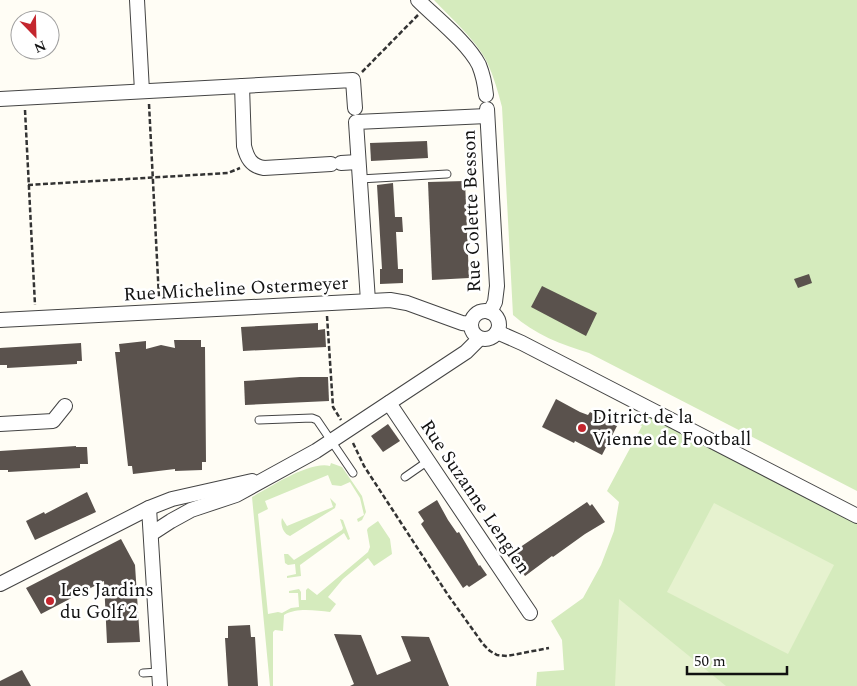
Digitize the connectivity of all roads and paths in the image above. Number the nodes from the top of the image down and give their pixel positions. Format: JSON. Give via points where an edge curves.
{"nodes":[{"id":1,"x":137,"y":0,"type":"edge"},
{"id":2,"x":422,"y":4,"type":"edge"},
{"id":3,"x":353,"y":80,"type":"junction"},
{"id":4,"x":242,"y":86,"type":"junction"},
{"id":5,"x":146,"y":91,"type":"junction"},
{"id":6,"x":24,"y":98,"type":"junction"},
{"id":7,"x":0,"y":99,"type":"edge"},
{"id":8,"x":486,"y":107,"type":"junction"},
{"id":9,"x":356,"y":115,"type":"junction"},
{"id":10,"x":358,"y":162,"type":"junction"},
{"id":11,"x":251,"y":163,"type":"junction"},
{"id":12,"x":447,"y":174,"type":"dead end"},
{"id":13,"x":153,"y":178,"type":"junction"},
{"id":14,"x":360,"y":178,"type":"junction"},
{"id":15,"x":28,"y":185,"type":"junction"},
{"id":16,"x":368,"y":301,"type":"junction"},
{"id":17,"x":326,"y":304,"type":"junction"},
{"id":18,"x":160,"y":312,"type":"junction"},
{"id":19,"x":490,"y":312,"type":"junction"},
{"id":20,"x":35,"y":318,"type":"junction"},
{"id":21,"x":0,"y":320,"type":"edge"},
{"id":22,"x":470,"y":324,"type":"junction"},
{"id":23,"x":497,"y":332,"type":"junction"},
{"id":24,"x":479,"y":338,"type":"junction"},
{"id":25,"x":390,"y":403,"type":"junction"},
{"id":26,"x":65,"y":406,"type":"dead end"},
{"id":27,"x":259,"y":420,"type":"dead end"},
{"id":28,"x":0,"y":424,"type":"edge"},
{"id":29,"x":347,"y":431,"type":"junction"},
{"id":30,"x":333,"y":441,"type":"junction"},
{"id":31,"x":428,"y":461,"type":"junction"},
{"id":32,"x":353,"y":473,"type":"dead end"},
{"id":33,"x":269,"y":477,"type":"junction"},
{"id":34,"x":405,"y":477,"type":"dead end"},
{"id":35,"x":149,"y":508,"type":"junction"},
{"id":36,"x":857,"y":516,"type":"edge"},
{"id":37,"x":151,"y":534,"type":"junction"},
{"id":38,"x":0,"y":584,"type":"edge"},
{"id":39,"x":530,"y":612,"type":"dead end"},
{"id":40,"x":550,"y":648,"type":"dead end"},
{"id":41,"x":143,"y":673,"type":"dead end"},
{"id":42,"x":160,"y":679,"type":"edge"}],
"edges":[{"from":1,"to":5,"type":"street"},
{"from":2,"to":3,"type":"path"},
{"from":2,"to":8,"type":"street","name":"Rue Colette Besson","via":[[467,49],[478,65],[484,82]]},
{"from":3,"to":4,"type":"street"},
{"from":3,"to":9,"type":"street"},
{"from":4,"to":5,"type":"street"},
{"from":4,"to":11,"type":"street","via":[[244,146]]},
{"from":5,"to":6,"type":"street"},
{"from":5,"to":13,"type":"path","via":[[149,97]]},
{"from":6,"to":7,"type":"street"},
{"from":6,"to":15,"type":"path"},
{"from":8,"to":9,"type":"street"},
{"from":8,"to":19,"type":"street","name":"Rue Colette Besson","via":[[497,286]]},
{"from":9,"to":10,"type":"street"},
{"from":10,"to":11,"type":"street","via":[[264,168]]},
{"from":10,"to":14,"type":"street"},
{"from":11,"to":13,"type":"path","via":[[228,173]]},
{"from":12,"to":14,"type":"lane"},
{"from":13,"to":15,"type":"path"},
{"from":13,"to":18,"type":"path"},
{"from":14,"to":16,"type":"street"},
{"from":15,"to":20,"type":"path"},
{"from":16,"to":17,"type":"street","name":"Rue Micheline Ostermeyer"},
{"from":16,"to":22,"type":"street","name":"Rue Micheline Ostermeyer","via":[[398,301]]},
{"from":17,"to":18,"type":"street","name":"Rue Micheline Ostermeyer"},
{"from":17,"to":29,"type":"path","via":[[333,407]]},
{"from":18,"to":20,"type":"street","name":"Rue Micheline Ostermeyer"},
{"from":19,"to":22,"type":"street","via":[[477,313]]},
{"from":19,"to":23,"type":"street","via":[[499,323]]},
{"from":20,"to":21,"type":"street","name":"Rue Micheline Ostermeyer"},
{"from":22,"to":24,"type":"street","via":[[472,333]]},
{"from":23,"to":24,"type":"street","via":[[488,340]]},
{"from":23,"to":36,"type":"street"},
{"from":24,"to":25,"type":"street","via":[[466,352]]},
{"from":25,"to":29,"type":"street"},
{"from":25,"to":31,"type":"street","name":"Rue Suzanne Lenglen"},
{"from":26,"to":28,"type":"street","via":[[52,421]]},
{"from":27,"to":30,"type":"lane","via":[[312,418],[320,422]]},
{"from":29,"to":30,"type":"street"},
{"from":29,"to":40,"type":"path","via":[[364,466],[483,644],[497,655],[508,656]]},
{"from":30,"to":32,"type":"lane"},
{"from":30,"to":33,"type":"street"},
{"from":31,"to":34,"type":"lane"},
{"from":31,"to":39,"type":"street","name":"Rue Suzanne Lenglen"},
{"from":33,"to":35,"type":"street","via":[[172,498]]},
{"from":33,"to":37,"type":"street","via":[[236,495],[191,510]]},
{"from":35,"to":37,"type":"street"},
{"from":35,"to":38,"type":"street"},
{"from":37,"to":42,"type":"street"},
{"from":41,"to":42,"type":"lane"}]}
